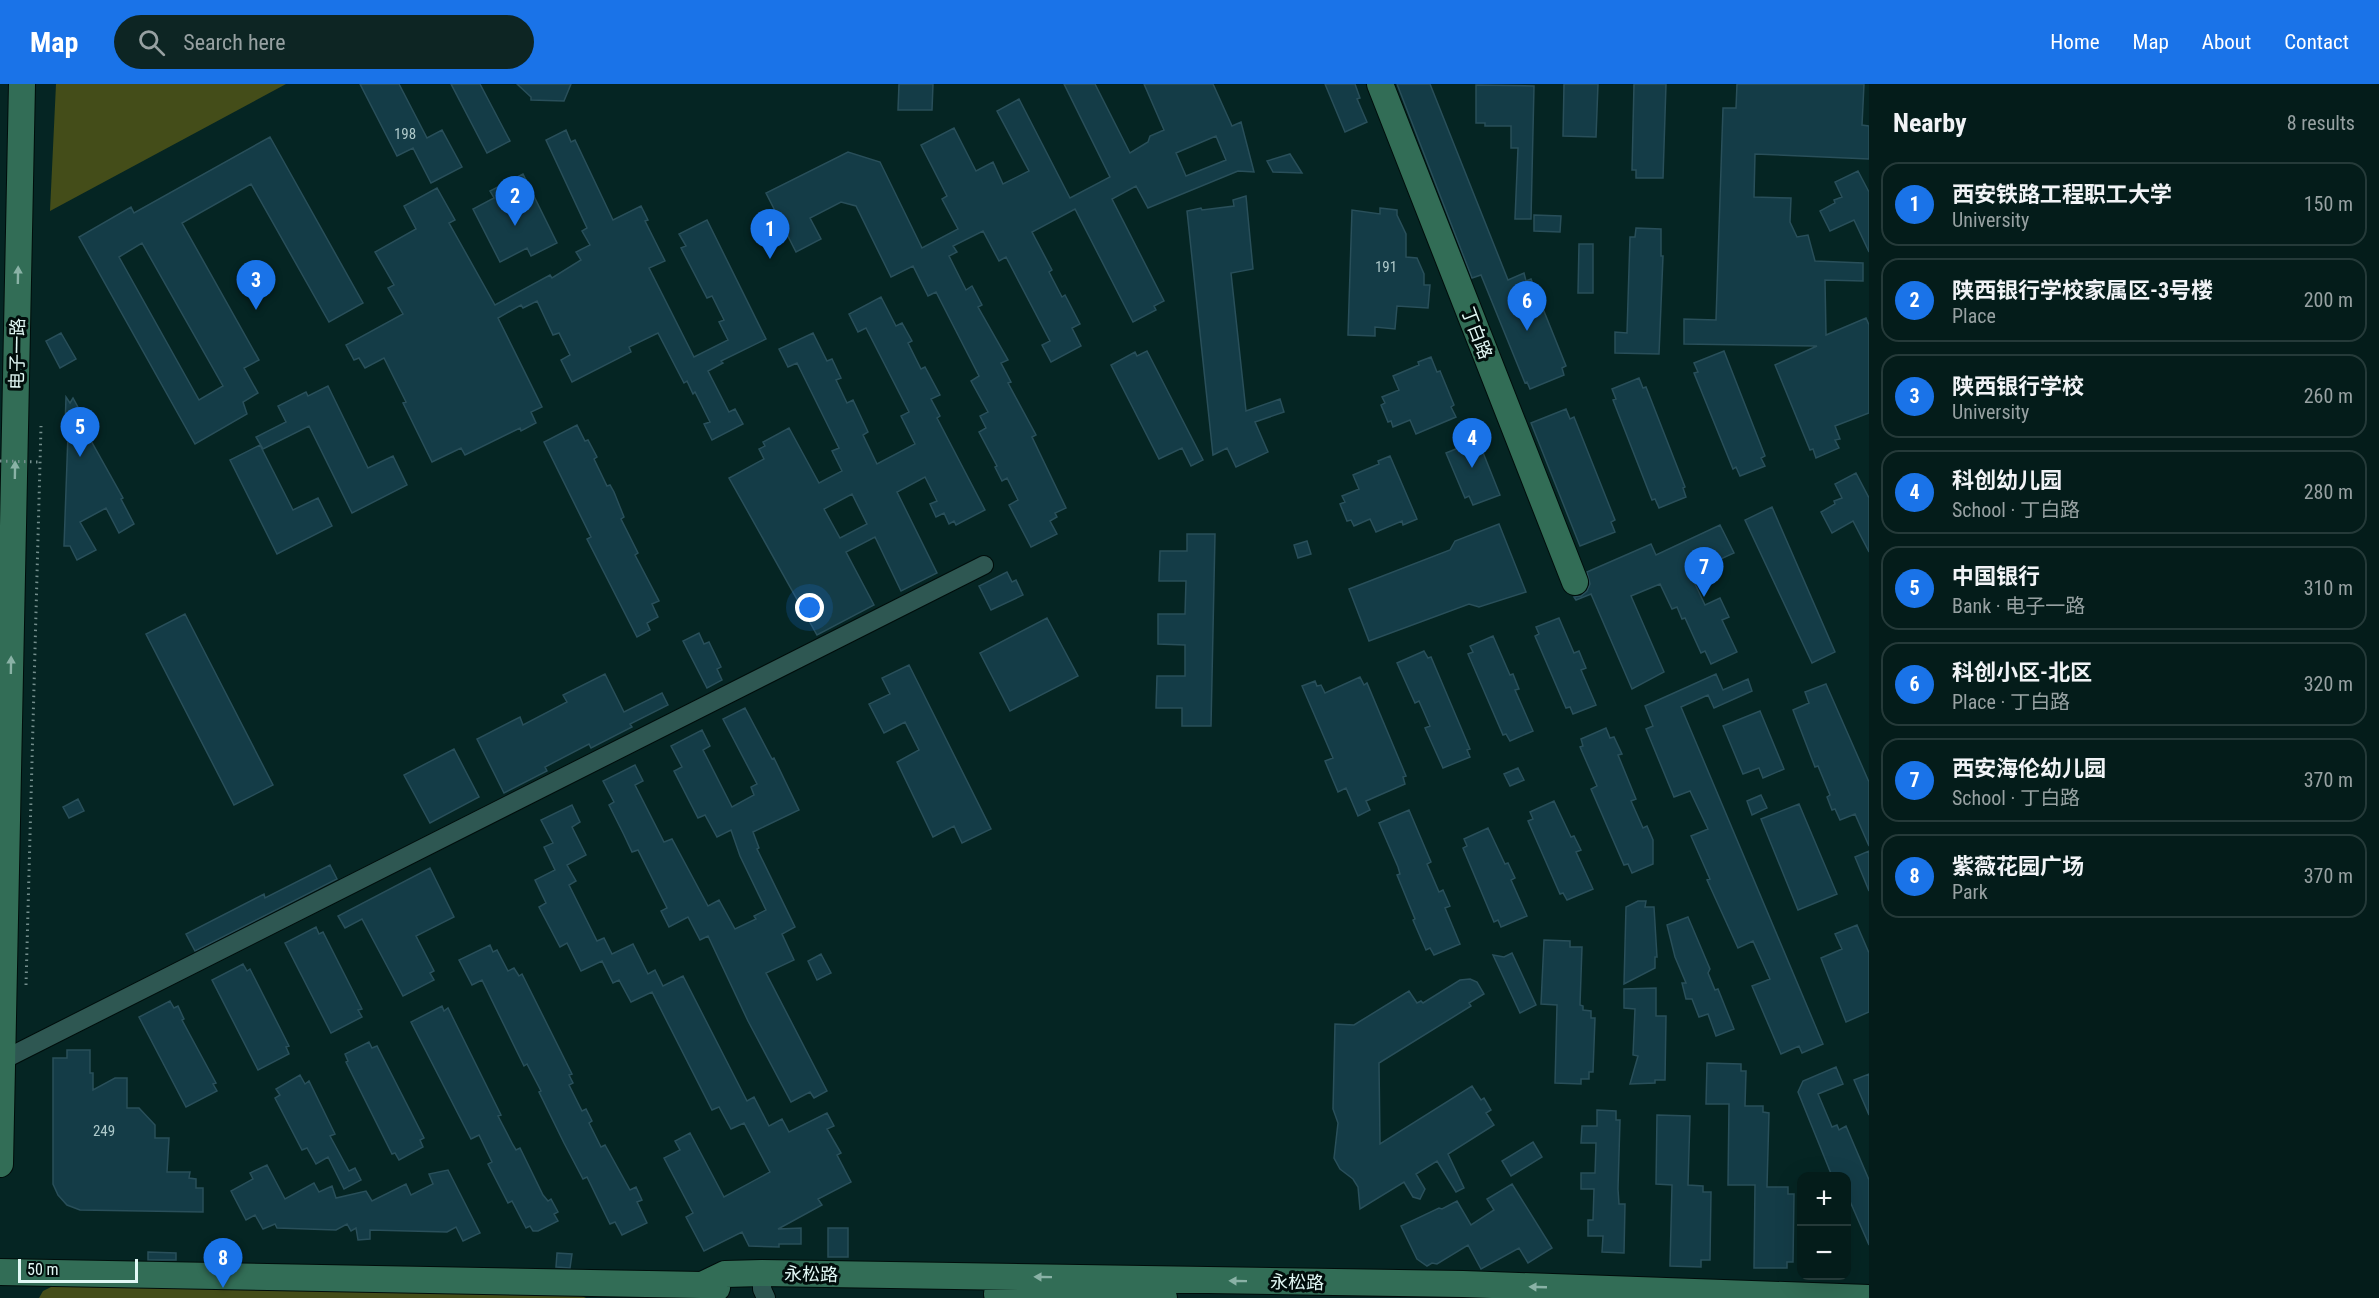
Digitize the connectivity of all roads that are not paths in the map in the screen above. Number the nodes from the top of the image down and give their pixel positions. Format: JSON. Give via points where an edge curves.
{"nodes":[{"id":1,"x":22,"y":84,"type":"edge"},
{"id":2,"x":1380,"y":84,"type":"edge"},
{"id":3,"x":984,"y":565,"type":"dead end"},
{"id":4,"x":1575,"y":582,"type":"dead end"},
{"id":5,"x":3,"y":1060,"type":"junction"},
{"id":6,"x":0,"y":1164,"type":"edge"},
{"id":7,"x":0,"y":1272,"type":"edge"},
{"id":8,"x":763,"y":1287,"type":"edge"},
{"id":9,"x":715,"y":1289,"type":"edge"},
{"id":10,"x":1466,"y":1291,"type":"edge"},
{"id":11,"x":1164,"y":1298,"type":"edge"},
{"id":12,"x":1869,"y":1298,"type":"edge"}],
"edges":[{"from":5,"to":1,"type":"street","name":"电子一路","one_way":true},
{"from":2,"to":4,"type":"street","name":"丁白路"},
{"from":3,"to":5,"type":"street"},
{"from":5,"to":6,"type":"street","name":"电子一路"},
{"from":7,"to":9,"type":"street","name":"永松路"},
{"from":8,"to":9,"type":"street","name":"永松路"},
{"from":10,"to":8,"type":"street","name":"永松路","one_way":true},
{"from":8,"to":11,"type":"street","name":"永松路"},
{"from":12,"to":10,"type":"street","name":"永松路","one_way":true}]}
